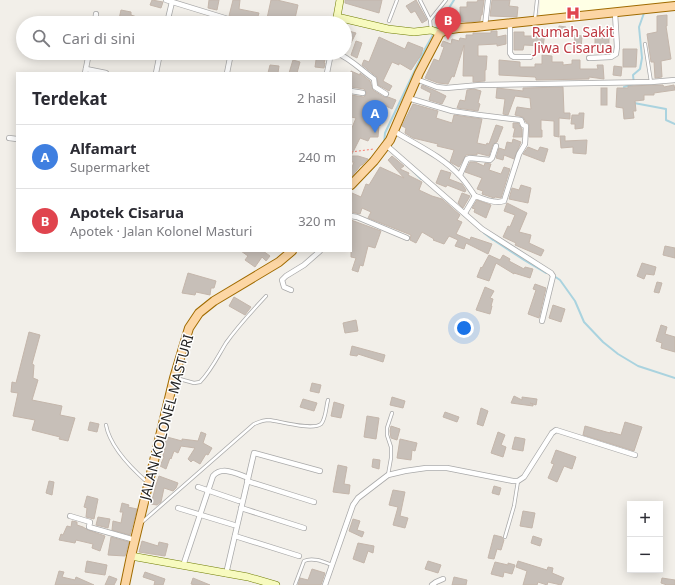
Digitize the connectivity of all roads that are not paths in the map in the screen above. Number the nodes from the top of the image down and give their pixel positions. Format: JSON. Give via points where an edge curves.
{"nodes":[{"id":1,"x":166,"y":0,"type":"edge"},
{"id":2,"x":340,"y":0,"type":"edge"},
{"id":3,"x":397,"y":0,"type":"edge"},
{"id":4,"x":420,"y":0,"type":"edge"},
{"id":5,"x":446,"y":0,"type":"edge"},
{"id":6,"x":488,"y":0,"type":"edge"},
{"id":7,"x":537,"y":0,"type":"edge"},
{"id":8,"x":172,"y":2,"type":"junction"},
{"id":9,"x":675,"y":6,"type":"edge"},
{"id":10,"x":615,"y":13,"type":"junction"},
{"id":11,"x":169,"y":16,"type":"edge"},
{"id":12,"x":217,"y":16,"type":"edge"},
{"id":13,"x":337,"y":16,"type":"edge"},
{"id":14,"x":430,"y":20,"type":"junction"},
{"id":15,"x":535,"y":20,"type":"junction"},
{"id":16,"x":389,"y":21,"type":"dead end"},
{"id":17,"x":352,"y":23,"type":"edge"},
{"id":18,"x":510,"y":23,"type":"junction"},
{"id":19,"x":485,"y":26,"type":"junction"},
{"id":20,"x":435,"y":32,"type":"junction"},
{"id":21,"x":645,"y":44,"type":"dead end"},
{"id":22,"x":530,"y":58,"type":"dead end"},
{"id":23,"x":589,"y":58,"type":"dead end"},
{"id":24,"x":88,"y":60,"type":"edge"},
{"id":25,"x":159,"y":60,"type":"edge"},
{"id":26,"x":230,"y":60,"type":"edge"},
{"id":27,"x":330,"y":60,"type":"edge"},
{"id":28,"x":350,"y":60,"type":"edge"},
{"id":29,"x":86,"y":71,"type":"edge"},
{"id":30,"x":96,"y":72,"type":"edge"},
{"id":31,"x":156,"y":72,"type":"edge"},
{"id":32,"x":227,"y":72,"type":"edge"},
{"id":33,"x":327,"y":72,"type":"edge"},
{"id":34,"x":416,"y":79,"type":"junction"},
{"id":35,"x":675,"y":80,"type":"edge"},
{"id":36,"x":651,"y":82,"type":"junction"},
{"id":37,"x":352,"y":90,"type":"edge"},
{"id":38,"x":363,"y":93,"type":"dead end"},
{"id":39,"x":386,"y":94,"type":"dead end"},
{"id":40,"x":408,"y":98,"type":"junction"},
{"id":41,"x":394,"y":131,"type":"junction"},
{"id":42,"x":9,"y":138,"type":"dead end"},
{"id":43,"x":16,"y":139,"type":"edge"},
{"id":44,"x":496,"y":146,"type":"dead end"},
{"id":45,"x":385,"y":147,"type":"junction"},
{"id":46,"x":460,"y":175,"type":"junction"},
{"id":47,"x":352,"y":184,"type":"edge"},
{"id":48,"x":475,"y":196,"type":"junction"},
{"id":49,"x":465,"y":213,"type":"junction"},
{"id":50,"x":352,"y":216,"type":"edge"},
{"id":51,"x":407,"y":238,"type":"dead end"},
{"id":52,"x":291,"y":252,"type":"edge"},
{"id":53,"x":319,"y":252,"type":"edge"},
{"id":54,"x":291,"y":290,"type":"dead end"},
{"id":55,"x":266,"y":296,"type":"dead end"},
{"id":56,"x":542,"y":321,"type":"dead end"},
{"id":57,"x":174,"y":378,"type":"junction"},
{"id":58,"x":328,"y":400,"type":"dead end"},
{"id":59,"x":392,"y":413,"type":"dead end"},
{"id":60,"x":106,"y":425,"type":"dead end"},
{"id":61,"x":635,"y":455,"type":"dead end"},
{"id":62,"x":320,"y":471,"type":"dead end"},
{"id":63,"x":388,"y":475,"type":"junction"},
{"id":64,"x":247,"y":479,"type":"junction"},
{"id":65,"x":518,"y":481,"type":"junction"},
{"id":66,"x":148,"y":483,"type":"junction"},
{"id":67,"x":198,"y":487,"type":"dead end"},
{"id":68,"x":208,"y":490,"type":"junction"},
{"id":69,"x":239,"y":501,"type":"dead end"},
{"id":70,"x":314,"y":502,"type":"dead end"},
{"id":71,"x":178,"y":508,"type":"dead end"},
{"id":72,"x":241,"y":508,"type":"junction"},
{"id":73,"x":200,"y":514,"type":"junction"},
{"id":74,"x":70,"y":516,"type":"dead end"},
{"id":75,"x":234,"y":525,"type":"dead end"},
{"id":76,"x":138,"y":526,"type":"junction"},
{"id":77,"x":304,"y":528,"type":"dead end"},
{"id":78,"x":235,"y":536,"type":"junction"},
{"id":79,"x":505,"y":537,"type":"dead end"},
{"id":80,"x":135,"y":540,"type":"junction"},
{"id":81,"x":131,"y":556,"type":"junction"},
{"id":82,"x":299,"y":556,"type":"dead end"},
{"id":83,"x":333,"y":565,"type":"junction"},
{"id":84,"x":183,"y":566,"type":"junction"},
{"id":85,"x":226,"y":574,"type":"junction"},
{"id":86,"x":443,"y":579,"type":"dead end"},
{"id":87,"x":125,"y":585,"type":"edge"},
{"id":88,"x":276,"y":585,"type":"edge"},
{"id":89,"x":295,"y":585,"type":"edge"},
{"id":90,"x":325,"y":585,"type":"edge"},
{"id":91,"x":432,"y":585,"type":"edge"}],
"edges":[{"from":1,"to":8,"type":"street"},
{"from":2,"to":13,"type":"street"},
{"from":3,"to":16,"type":"lane"},
{"from":4,"to":14,"type":"lane"},
{"from":5,"to":14,"type":"lane"},
{"from":6,"to":19,"type":"street"},
{"from":7,"to":15,"type":"lane"},
{"from":8,"to":11,"type":"street"},
{"from":8,"to":12,"type":"street"},
{"from":9,"to":10,"type":"main road"},
{"from":10,"to":15,"type":"main road"},
{"from":10,"to":23,"type":"street","via":[[616,54],[611,57]]},
{"from":14,"to":20,"type":"lane"},
{"from":15,"to":18,"type":"main road"},
{"from":17,"to":20,"type":"street","via":[[388,30]]},
{"from":18,"to":19,"type":"main road"},
{"from":18,"to":22,"type":"street","via":[[510,53],[514,57]]},
{"from":19,"to":20,"type":"main road"},
{"from":20,"to":34,"type":"main road"},
{"from":21,"to":36,"type":"lane"},
{"from":24,"to":29,"type":"street"},
{"from":25,"to":31,"type":"street"},
{"from":26,"to":32,"type":"street"},
{"from":27,"to":33,"type":"street"},
{"from":28,"to":39,"type":"street","via":[[374,79],[375,87]]},
{"from":29,"to":30,"type":"street"},
{"from":34,"to":36,"type":"street","via":[[442,88]]},
{"from":34,"to":40,"type":"main road"},
{"from":35,"to":36,"type":"street"},
{"from":37,"to":38,"type":"street"},
{"from":40,"to":41,"type":"main road"},
{"from":40,"to":48,"type":"street","via":[[452,111],[523,121],[523,125],[526,126],[525,144],[519,154],[504,201],[494,202]]},
{"from":41,"to":45,"type":"main road"},
{"from":41,"to":46,"type":"street","via":[[433,153]]},
{"from":42,"to":43,"type":"street"},
{"from":44,"to":46,"type":"street","via":[[490,160],[467,159]]},
{"from":45,"to":47,"type":"main road"},
{"from":45,"to":49,"type":"street"},
{"from":46,"to":48,"type":"street"},
{"from":48,"to":49,"type":"street"},
{"from":49,"to":56,"type":"street","via":[[487,233],[552,275]]},
{"from":50,"to":51,"type":"street"},
{"from":52,"to":57,"type":"main road","name":"JALAN KOLONEL MASTURI","via":[[199,313],[189,328]]},
{"from":53,"to":54,"type":"street","via":[[282,280],[284,287]]},
{"from":55,"to":57,"type":"lane","via":[[239,326],[200,382]]},
{"from":57,"to":66,"type":"main road","name":"JALAN KOLONEL MASTURI"},
{"from":58,"to":76,"type":"lane","via":[[323,419],[317,425],[290,425],[268,420],[254,424]]},
{"from":59,"to":63,"type":"lane","via":[[387,428],[391,447]]},
{"from":60,"to":66,"type":"lane","via":[[114,445],[130,467]]},
{"from":61,"to":65,"type":"street","via":[[556,430],[524,477]]},
{"from":62,"to":64,"type":"street","via":[[254,453]]},
{"from":63,"to":65,"type":"street","via":[[412,470],[447,468]]},
{"from":63,"to":83,"type":"street","via":[[358,498],[353,505]]},
{"from":64,"to":68,"type":"street","via":[[228,471],[219,471],[212,476]]},
{"from":64,"to":70,"type":"street"},
{"from":64,"to":72,"type":"street"},
{"from":65,"to":79,"type":"lane"},
{"from":66,"to":76,"type":"main road","name":"JALAN KOLONEL MASTURI"},
{"from":67,"to":68,"type":"street"},
{"from":68,"to":69,"type":"street"},
{"from":68,"to":73,"type":"street"},
{"from":71,"to":73,"type":"street"},
{"from":72,"to":77,"type":"street"},
{"from":72,"to":78,"type":"street"},
{"from":73,"to":75,"type":"street"},
{"from":73,"to":84,"type":"street"},
{"from":74,"to":80,"type":"street","via":[[90,522],[89,527]]},
{"from":76,"to":80,"type":"main road","name":"JALAN KOLONEL MASTURI"},
{"from":78,"to":82,"type":"street"},
{"from":78,"to":85,"type":"street"},
{"from":80,"to":81,"type":"main road","name":"JALAN KOLONEL MASTURI"},
{"from":81,"to":84,"type":"street"},
{"from":81,"to":87,"type":"main road","name":"JALAN KOLONEL MASTURI"},
{"from":83,"to":89,"type":"lane","via":[[315,560],[304,561]]},
{"from":83,"to":90,"type":"street"},
{"from":84,"to":85,"type":"street"},
{"from":85,"to":88,"type":"street"},
{"from":86,"to":91,"type":"street"}]}
